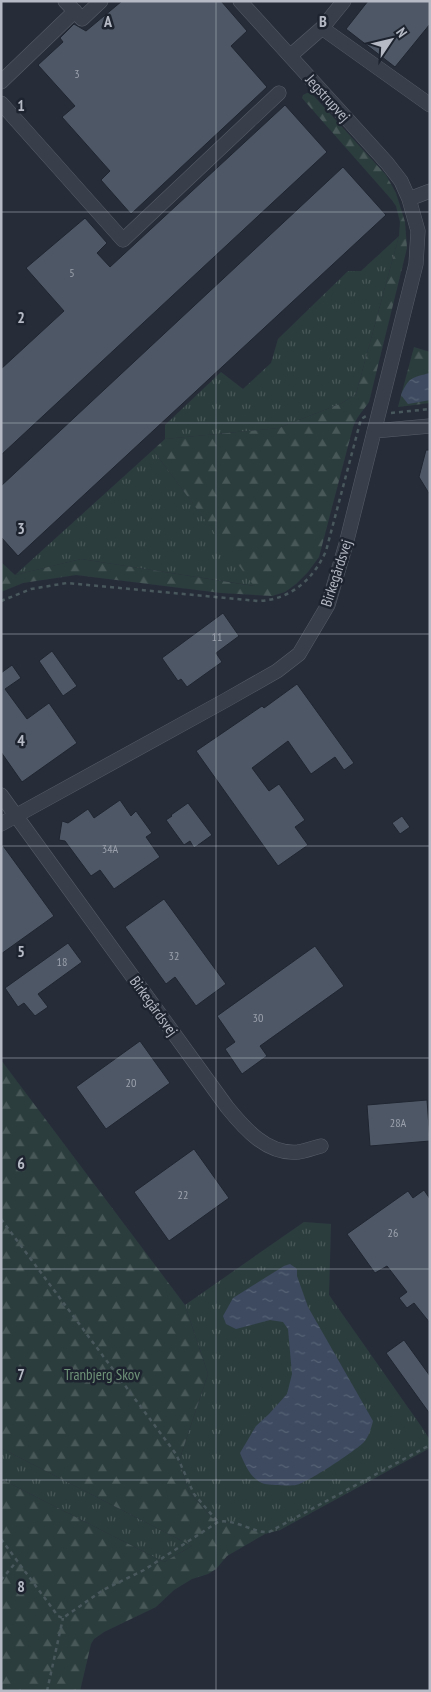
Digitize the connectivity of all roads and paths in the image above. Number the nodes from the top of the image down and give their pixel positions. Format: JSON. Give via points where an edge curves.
{"nodes":[{"id":1,"x":101,"y":1,"type":"edge"},
{"id":2,"x":240,"y":1,"type":"edge"},
{"id":3,"x":344,"y":1,"type":"edge"},
{"id":4,"x":70,"y":6,"type":"edge"},
{"id":5,"x":322,"y":28,"type":"junction"},
{"id":6,"x":290,"y":56,"type":"junction"},
{"id":7,"x":1,"y":82,"type":"edge"},
{"id":8,"x":279,"y":93,"type":"dead end"},
{"id":9,"x":1,"y":103,"type":"edge"},
{"id":10,"x":430,"y":106,"type":"edge"},
{"id":11,"x":430,"y":191,"type":"edge"},
{"id":12,"x":409,"y":199,"type":"junction"},
{"id":13,"x":430,"y":409,"type":"edge"},
{"id":14,"x":379,"y":414,"type":"junction"},
{"id":15,"x":430,"y":426,"type":"edge"},
{"id":16,"x":374,"y":431,"type":"junction"},
{"id":17,"x":1,"y":601,"type":"edge"},
{"id":18,"x":1,"y":794,"type":"edge"},
{"id":19,"x":16,"y":816,"type":"junction"},
{"id":20,"x":1,"y":824,"type":"edge"},
{"id":21,"x":321,"y":1146,"type":"dead end"},
{"id":22,"x":1,"y":1219,"type":"edge"},
{"id":23,"x":430,"y":1446,"type":"edge"},
{"id":24,"x":218,"y":1522,"type":"junction"},
{"id":25,"x":1,"y":1539,"type":"edge"},
{"id":26,"x":17,"y":1561,"type":"junction"},
{"id":27,"x":1,"y":1580,"type":"edge"},
{"id":28,"x":63,"y":1618,"type":"junction"},
{"id":29,"x":47,"y":1691,"type":"edge"}],
"edges":[{"from":1,"to":4,"type":"street","via":[[82,19]]},
{"from":2,"to":6,"type":"street","name":"Jegstrupvej"},
{"from":3,"to":5,"type":"street"},
{"from":4,"to":7,"type":"street"},
{"from":5,"to":6,"type":"street"},
{"from":5,"to":10,"type":"street"},
{"from":6,"to":12,"type":"street","name":"Jegstrupvej","via":[[387,163],[401,181]]},
{"from":8,"to":9,"type":"street","via":[[122,240]]},
{"from":11,"to":12,"type":"street"},
{"from":12,"to":14,"type":"street","name":"Birkegårdsvej","via":[[418,231],[416,264]]},
{"from":13,"to":14,"type":"path"},
{"from":14,"to":16,"type":"street","name":"Birkegårdsvej"},
{"from":14,"to":17,"type":"path","via":[[360,419],[323,559],[307,580],[289,594],[258,601],[68,583],[31,589]]},
{"from":15,"to":16,"type":"street"},
{"from":16,"to":19,"type":"street","name":"Birkegårdsvej","via":[[328,605],[299,654],[226,700]]},
{"from":18,"to":19,"type":"street","name":"Birkegårdsvej"},
{"from":19,"to":20,"type":"street"},
{"from":19,"to":21,"type":"street","name":"Birkegårdsvej","via":[[242,1125],[276,1149],[296,1152]]},
{"from":22,"to":24,"type":"path","via":[[176,1454],[194,1494]]},
{"from":23,"to":24,"type":"path","via":[[269,1532],[223,1520]]},
{"from":24,"to":28,"type":"path","via":[[144,1570],[103,1590]]},
{"from":25,"to":26,"type":"path"},
{"from":26,"to":27,"type":"path"},
{"from":26,"to":28,"type":"path","via":[[58,1616]]},
{"from":28,"to":29,"type":"path"}]}
